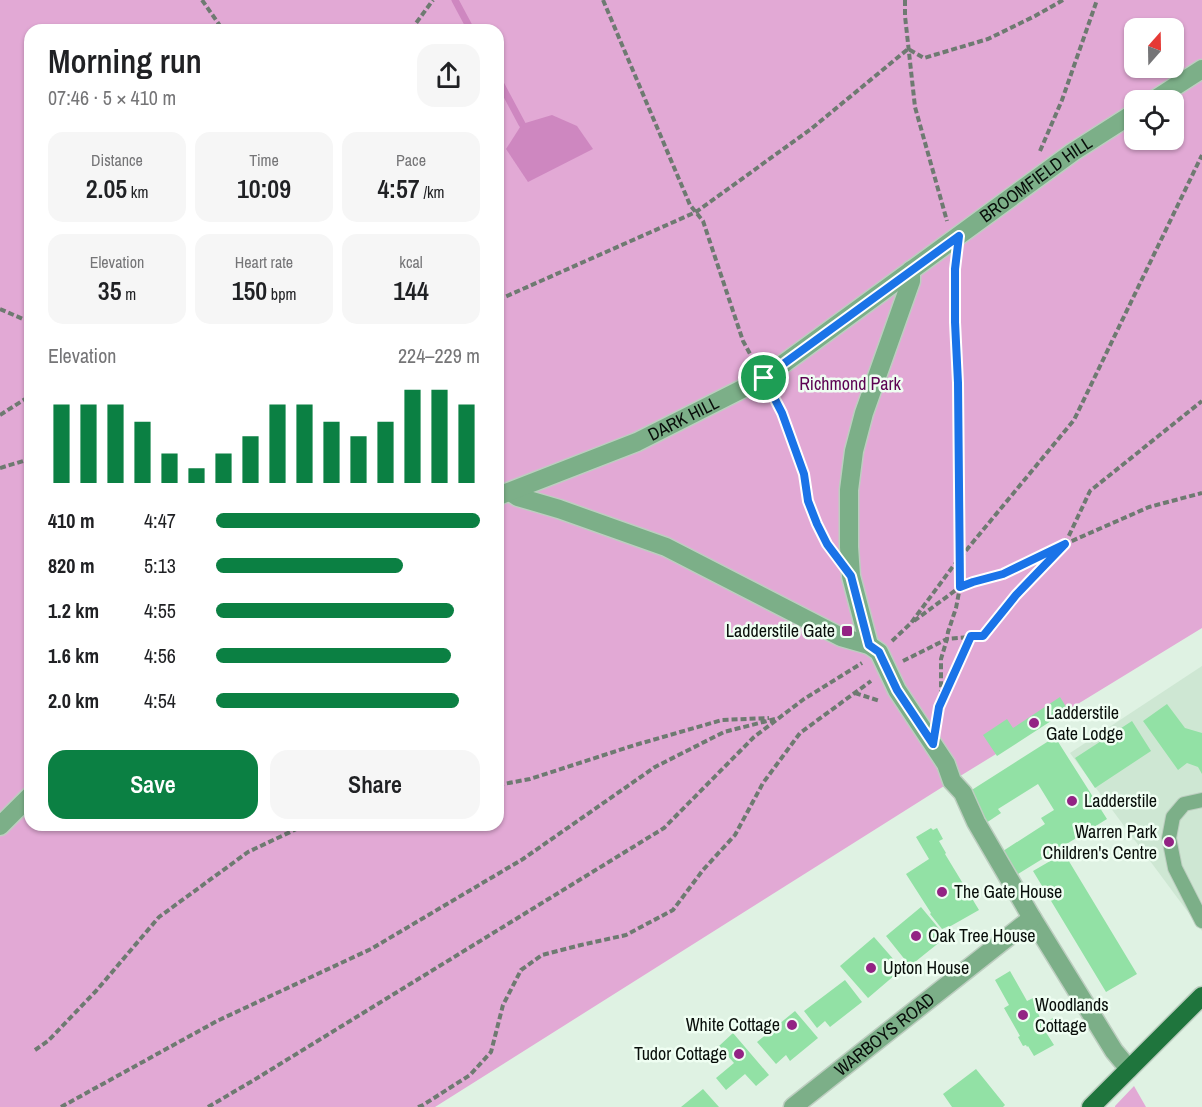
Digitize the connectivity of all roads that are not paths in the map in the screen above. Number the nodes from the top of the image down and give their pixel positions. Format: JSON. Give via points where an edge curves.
{"nodes":[{"id":1,"x":1202,"y":69,"type":"edge"},
{"id":2,"x":1169,"y":90,"type":"edge"},
{"id":3,"x":1124,"y":119,"type":"edge"},
{"id":4,"x":911,"y":270,"type":"junction"},
{"id":5,"x":504,"y":494,"type":"edge"},
{"id":6,"x":874,"y":649,"type":"junction"},
{"id":7,"x":1202,"y":800,"type":"edge"},
{"id":8,"x":24,"y":802,"type":"edge"},
{"id":9,"x":0,"y":826,"type":"edge"},
{"id":10,"x":1032,"y":918,"type":"junction"},
{"id":11,"x":1202,"y":921,"type":"edge"},
{"id":12,"x":1202,"y":996,"type":"edge"},
{"id":13,"x":1129,"y":1069,"type":"junction"},
{"id":14,"x":1098,"y":1104,"type":"edge"},
{"id":15,"x":794,"y":1107,"type":"edge"}],
"edges":[{"from":1,"to":2,"type":"street"},
{"from":3,"to":4,"type":"street","name":"BROOMFIELD HILL"},
{"from":4,"to":5,"type":"street","name":"DARK HILL","via":[[764,378],[637,442]]},
{"from":4,"to":6,"type":"street","via":[[911,281],[864,413],[849,490],[851,576]]},
{"from":5,"to":6,"type":"street","via":[[666,547]]},
{"from":6,"to":10,"type":"street","via":[[946,764],[952,781],[963,793]]},
{"from":7,"to":11,"type":"lane","via":[[1184,804],[1173,817],[1169,838],[1175,868]]},
{"from":8,"to":9,"type":"street"},
{"from":10,"to":13,"type":"street"},
{"from":10,"to":15,"type":"street","name":"WARBOYS ROAD"},
{"from":12,"to":13,"type":"main road"},
{"from":13,"to":14,"type":"main road"}]}
